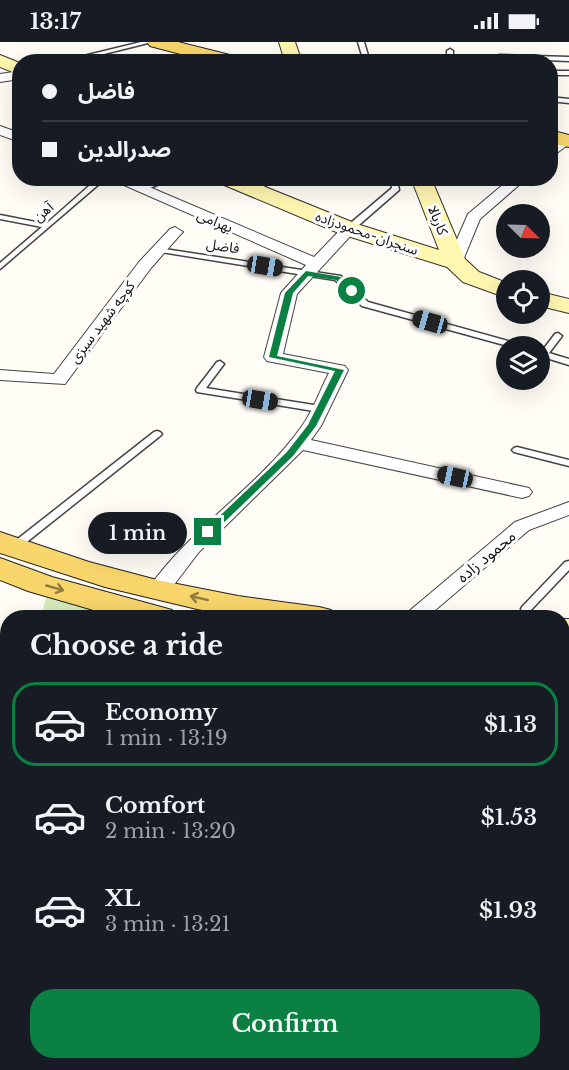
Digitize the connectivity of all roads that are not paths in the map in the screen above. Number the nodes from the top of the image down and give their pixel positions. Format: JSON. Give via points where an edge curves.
{"nodes":[{"id":1,"x":147,"y":42,"type":"edge"},
{"id":2,"x":238,"y":42,"type":"edge"},
{"id":3,"x":96,"y":54,"type":"edge"},
{"id":4,"x":202,"y":54,"type":"edge"},
{"id":5,"x":204,"y":54,"type":"edge"},
{"id":6,"x":222,"y":54,"type":"edge"},
{"id":7,"x":94,"y":186,"type":"edge"},
{"id":8,"x":133,"y":186,"type":"edge"},
{"id":9,"x":148,"y":186,"type":"edge"},
{"id":10,"x":267,"y":186,"type":"edge"},
{"id":11,"x":395,"y":186,"type":"edge"},
{"id":12,"x":424,"y":186,"type":"edge"},
{"id":13,"x":510,"y":186,"type":"edge"},
{"id":14,"x":140,"y":189,"type":"junction"},
{"id":15,"x":0,"y":217,"type":"edge"},
{"id":16,"x":47,"y":226,"type":"junction"},
{"id":17,"x":349,"y":229,"type":"junction"},
{"id":18,"x":175,"y":232,"type":"dead end"},
{"id":19,"x":161,"y":250,"type":"junction"},
{"id":20,"x":455,"y":262,"type":"junction"},
{"id":21,"x":0,"y":267,"type":"edge"},
{"id":22,"x":311,"y":268,"type":"junction"},
{"id":23,"x":496,"y":287,"type":"edge"},
{"id":24,"x":550,"y":301,"type":"edge"},
{"id":25,"x":569,"y":306,"type":"edge"},
{"id":26,"x":558,"y":336,"type":"dead end"},
{"id":27,"x":496,"y":340,"type":"edge"},
{"id":28,"x":550,"y":345,"type":"edge"},
{"id":29,"x":550,"y":356,"type":"edge"},
{"id":30,"x":569,"y":362,"type":"edge"},
{"id":31,"x":220,"y":363,"type":"dead end"},
{"id":32,"x":8,"y":377,"type":"edge"},
{"id":33,"x":0,"y":389,"type":"edge"},
{"id":34,"x":320,"y":410,"type":"junction"},
{"id":35,"x":157,"y":434,"type":"dead end"},
{"id":36,"x":298,"y":443,"type":"junction"},
{"id":37,"x":518,"y":450,"type":"dead end"},
{"id":38,"x":569,"y":463,"type":"edge"},
{"id":39,"x":522,"y":492,"type":"dead end"},
{"id":40,"x":569,"y":508,"type":"edge"},
{"id":41,"x":14,"y":558,"type":"edge"},
{"id":42,"x":569,"y":564,"type":"edge"},
{"id":43,"x":152,"y":606,"type":"edge"},
{"id":44,"x":526,"y":609,"type":"dead end"},
{"id":45,"x":211,"y":610,"type":"edge"},
{"id":46,"x":422,"y":610,"type":"edge"}],
"edges":[{"from":1,"to":3,"type":"lane"},
{"from":1,"to":4,"type":"lane"},
{"from":1,"to":5,"type":"main road"},
{"from":2,"to":6,"type":"main road"},
{"from":7,"to":16,"type":"lane","name":"آهن"},
{"from":8,"to":14,"type":"street","name":"بهرامی"},
{"from":9,"to":14,"type":"lane"},
{"from":10,"to":17,"type":"street","name":"سنجران-محمودزاده"},
{"from":11,"to":17,"type":"lane"},
{"from":12,"to":20,"type":"street","name":"کاربالا"},
{"from":13,"to":20,"type":"street","via":[[473,217]]},
{"from":14,"to":22,"type":"street","name":"بهرامی"},
{"from":15,"to":16,"type":"lane"},
{"from":16,"to":21,"type":"lane","name":"آهن"},
{"from":17,"to":20,"type":"street","name":"سنجران-محمودزاده"},
{"from":17,"to":22,"type":"street"},
{"from":18,"to":19,"type":"street","name":"کوچه شهید سبزی"},
{"from":19,"to":22,"type":"lane","name":"فاضل"},
{"from":19,"to":32,"type":"street","name":"کوچه شهید سبزی","via":[[145,265],[59,380]]},
{"from":20,"to":23,"type":"street","name":"سنجران-محمودزاده","via":[[471,277]]},
{"from":22,"to":27,"type":"lane","name":"فاضل","via":[[338,278],[365,304]]},
{"from":22,"to":34,"type":"street","via":[[289,293],[273,357],[339,370]]},
{"from":24,"to":25,"type":"street"},
{"from":26,"to":28,"type":"lane"},
{"from":29,"to":30,"type":"lane"},
{"from":31,"to":34,"type":"lane","via":[[200,390]]},
{"from":32,"to":33,"type":"street","name":"کوچه شهید سبزی"},
{"from":34,"to":36,"type":"street"},
{"from":35,"to":41,"type":"lane"},
{"from":36,"to":39,"type":"street"},
{"from":36,"to":43,"type":"street","via":[[192,548]]},
{"from":37,"to":38,"type":"lane"},
{"from":40,"to":46,"type":"street","name":"محمود زاده","via":[[522,526]]},
{"from":41,"to":43,"type":"main road"},
{"from":42,"to":44,"type":"lane"},
{"from":45,"to":43,"type":"main road","one_way":true}]}
